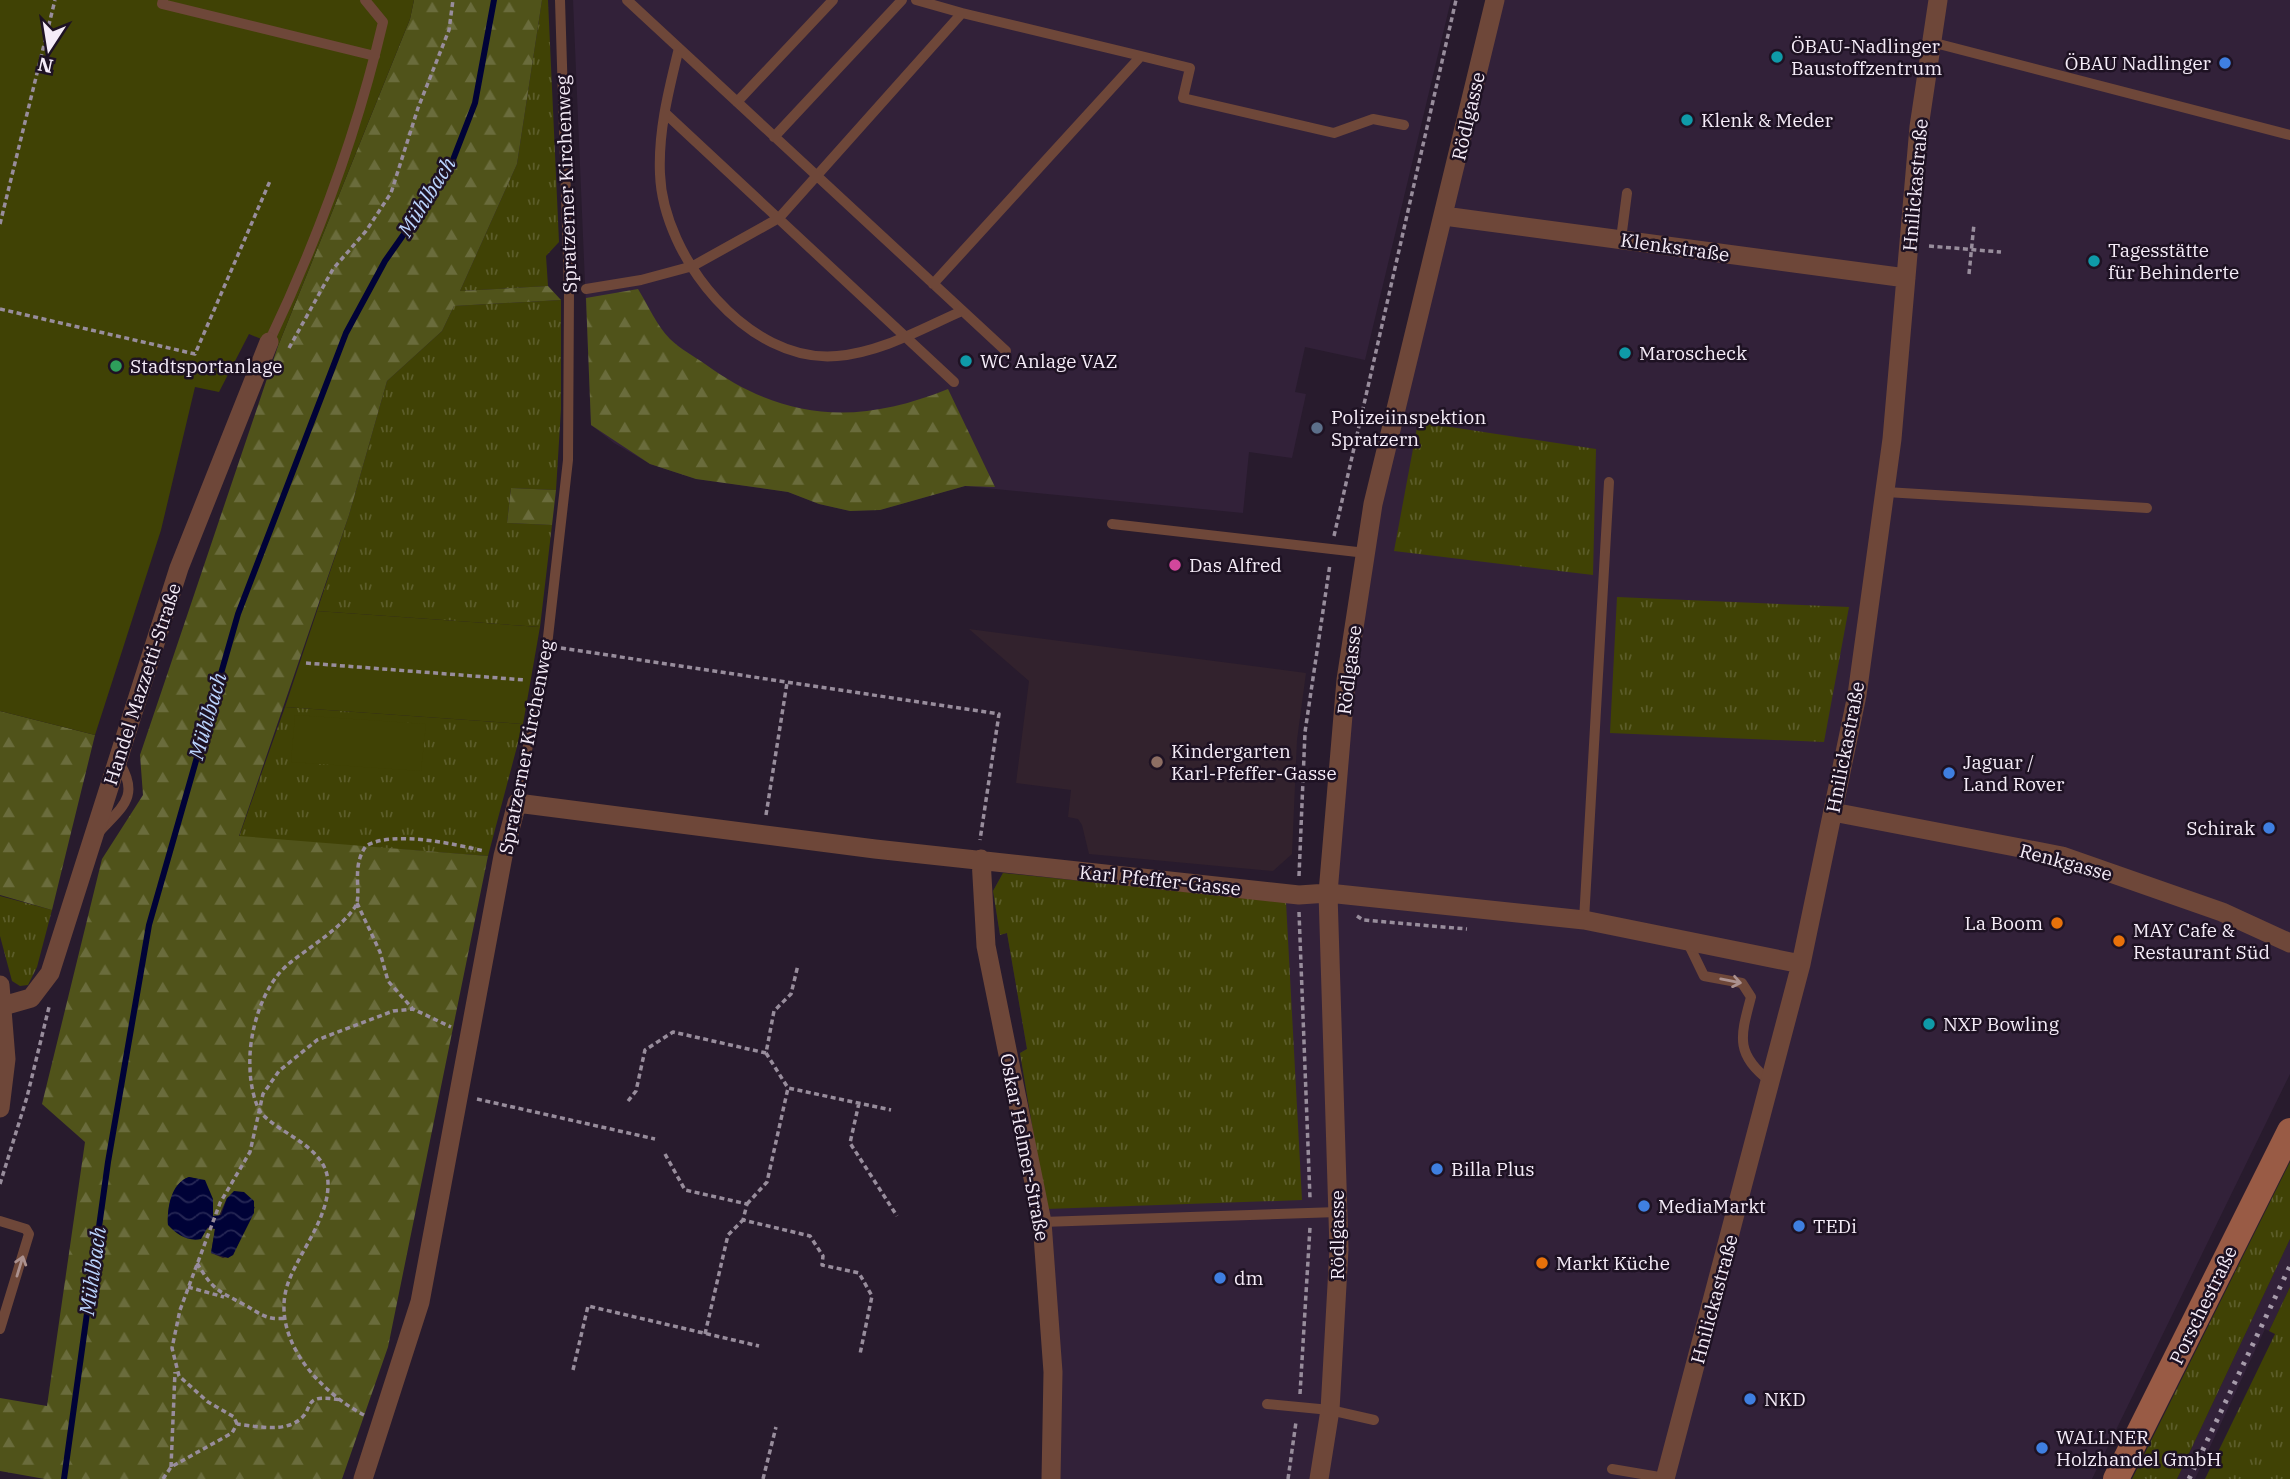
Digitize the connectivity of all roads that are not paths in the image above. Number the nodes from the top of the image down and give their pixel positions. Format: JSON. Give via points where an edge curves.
{"nodes":[{"id":1,"x":163,"y":0,"type":"edge"},
{"id":2,"x":365,"y":0,"type":"edge"},
{"id":3,"x":561,"y":0,"type":"edge"},
{"id":4,"x":627,"y":0,"type":"edge"},
{"id":5,"x":833,"y":0,"type":"edge"},
{"id":6,"x":902,"y":0,"type":"edge"},
{"id":7,"x":916,"y":0,"type":"edge"},
{"id":8,"x":1495,"y":0,"type":"edge"},
{"id":9,"x":1938,"y":0,"type":"edge"},
{"id":10,"x":942,"y":4,"type":"edge"},
{"id":11,"x":962,"y":13,"type":"junction"},
{"id":12,"x":1931,"y":42,"type":"junction"},
{"id":13,"x":678,"y":48,"type":"junction"},
{"id":14,"x":375,"y":56,"type":"junction"},
{"id":15,"x":1141,"y":56,"type":"junction"},
{"id":16,"x":737,"y":102,"type":"junction"},
{"id":17,"x":665,"y":113,"type":"junction"},
{"id":18,"x":1404,"y":125,"type":"dead end"},
{"id":19,"x":2290,"y":135,"type":"edge"},
{"id":20,"x":774,"y":137,"type":"junction"},
{"id":21,"x":817,"y":177,"type":"junction"},
{"id":22,"x":1627,"y":193,"type":"dead end"},
{"id":23,"x":1444,"y":216,"type":"junction"},
{"id":24,"x":779,"y":218,"type":"junction"},
{"id":25,"x":1621,"y":239,"type":"junction"},
{"id":26,"x":692,"y":266,"type":"junction"},
{"id":27,"x":1906,"y":278,"type":"junction"},
{"id":28,"x":933,"y":284,"type":"junction"},
{"id":29,"x":586,"y":289,"type":"dead end"},
{"id":30,"x":962,"y":311,"type":"junction"},
{"id":31,"x":905,"y":336,"type":"junction"},
{"id":32,"x":269,"y":342,"type":"joint"},
{"id":33,"x":1006,"y":351,"type":"dead end"},
{"id":34,"x":954,"y":382,"type":"dead end"},
{"id":35,"x":1609,"y":482,"type":"dead end"},
{"id":36,"x":1886,"y":492,"type":"junction"},
{"id":37,"x":2147,"y":508,"type":"dead end"},
{"id":38,"x":1112,"y":524,"type":"dead end"},
{"id":39,"x":1366,"y":553,"type":"junction"},
{"id":40,"x":517,"y":803,"type":"junction"},
{"id":41,"x":1833,"y":812,"type":"junction"},
{"id":42,"x":981,"y":859,"type":"junction"},
{"id":43,"x":1328,"y":893,"type":"junction"},
{"id":44,"x":1584,"y":920,"type":"junction"},
{"id":45,"x":1686,"y":939,"type":"junction"},
{"id":46,"x":2290,"y":943,"type":"edge"},
{"id":47,"x":1801,"y":964,"type":"junction"},
{"id":48,"x":0,"y":985,"type":"edge"},
{"id":49,"x":4,"y":1006,"type":"junction"},
{"id":50,"x":1772,"y":1082,"type":"junction"},
{"id":51,"x":2,"y":1086,"type":"edge"},
{"id":52,"x":2290,"y":1131,"type":"edge"},
{"id":53,"x":1338,"y":1212,"type":"junction"},
{"id":54,"x":0,"y":1221,"type":"edge"},
{"id":55,"x":1042,"y":1222,"type":"junction"},
{"id":56,"x":0,"y":1329,"type":"edge"},
{"id":57,"x":1267,"y":1405,"type":"dead end"},
{"id":58,"x":1330,"y":1410,"type":"junction"},
{"id":59,"x":1374,"y":1420,"type":"dead end"},
{"id":60,"x":1612,"y":1469,"type":"dead end"},
{"id":61,"x":1665,"y":1478,"type":"edge"},
{"id":62,"x":363,"y":1479,"type":"edge"},
{"id":63,"x":1051,"y":1479,"type":"edge"},
{"id":64,"x":1319,"y":1479,"type":"edge"},
{"id":65,"x":2116,"y":1479,"type":"edge"}],
"edges":[{"from":1,"to":14,"type":"lane","via":[[163,4]]},
{"from":2,"to":14,"type":"lane","via":[[383,22]]},
{"from":3,"to":40,"type":"lane","name":"Spratzerner Kirchenweg","via":[[569,291],[568,460],[547,646]]},
{"from":4,"to":13,"type":"lane"},
{"from":5,"to":16,"type":"lane"},
{"from":6,"to":20,"type":"lane"},
{"from":7,"to":10,"type":"lane"},
{"from":8,"to":23,"type":"street","name":"Rödlgasse"},
{"from":9,"to":12,"type":"street","name":"Hnilickastraße"},
{"from":10,"to":11,"type":"lane"},
{"from":11,"to":15,"type":"lane"},
{"from":11,"to":21,"type":"lane"},
{"from":12,"to":19,"type":"lane"},
{"from":12,"to":27,"type":"street","name":"Hnilickastraße"},
{"from":13,"to":16,"type":"lane"},
{"from":13,"to":17,"type":"lane"},
{"from":14,"to":32,"type":"lane","via":[[345,159],[301,275]]},
{"from":15,"to":18,"type":"lane","via":[[1190,68],[1183,98],[1334,133],[1373,119]]},
{"from":15,"to":28,"type":"lane"},
{"from":16,"to":20,"type":"lane"},
{"from":17,"to":24,"type":"lane"},
{"from":17,"to":26,"type":"lane","via":[[660,176],[668,210]]},
{"from":20,"to":21,"type":"lane"},
{"from":21,"to":24,"type":"lane"},
{"from":21,"to":28,"type":"lane"},
{"from":22,"to":25,"type":"lane"},
{"from":23,"to":25,"type":"street","name":"Klenkstraße"},
{"from":23,"to":39,"type":"street","name":"Rödlgasse","via":[[1373,504]]},
{"from":24,"to":26,"type":"lane"},
{"from":24,"to":31,"type":"lane"},
{"from":25,"to":27,"type":"street","name":"Klenkstraße"},
{"from":26,"to":29,"type":"lane"},
{"from":26,"to":31,"type":"lane","via":[[729,314],[763,338],[793,350],[834,357],[868,352]]},
{"from":27,"to":36,"type":"street","name":"Hnilickastraße"},
{"from":28,"to":30,"type":"lane"},
{"from":30,"to":31,"type":"lane"},
{"from":30,"to":33,"type":"lane"},
{"from":31,"to":34,"type":"lane"},
{"from":32,"to":49,"type":"street","name":"Handel Mazzetti-Straße","via":[[179,568],[50,973],[42,987],[21,1003]]},
{"from":35,"to":44,"type":"lane"},
{"from":36,"to":37,"type":"lane"},
{"from":36,"to":41,"type":"street","name":"Hnilickastraße","via":[[1857,695]]},
{"from":38,"to":39,"type":"lane"},
{"from":39,"to":43,"type":"street","name":"Rödlgasse","via":[[1346,680]]},
{"from":40,"to":42,"type":"street","name":"Karl Pfeffer-Gasse"},
{"from":40,"to":62,"type":"street","name":"Spratzerner Kirchenweg","via":[[503,856],[420,1303]]},
{"from":41,"to":46,"type":"street","name":"Renkgasse","via":[[2062,856],[2222,912]]},
{"from":41,"to":47,"type":"street","name":"Hnilickastraße"},
{"from":42,"to":43,"type":"street","name":"Karl Pfeffer-Gasse","via":[[1299,895]]},
{"from":42,"to":55,"type":"street","name":"Oskar Helmer-Straße","via":[[986,946]]},
{"from":43,"to":44,"type":"street","name":"Karl Pfeffer-Gasse"},
{"from":43,"to":53,"type":"street","name":"Rödlgasse"},
{"from":44,"to":45,"type":"street","name":"Karl Pfeffer-Gasse"},
{"from":45,"to":47,"type":"street","name":"Karl Pfeffer-Gasse"},
{"from":45,"to":50,"type":"lane","one_way":true,"via":[[1704,976],[1742,982],[1751,997],[1741,1037],[1745,1056]]},
{"from":47,"to":50,"type":"street","name":"Hnilickastraße"},
{"from":48,"to":49,"type":"street"},
{"from":49,"to":51,"type":"street"},
{"from":50,"to":61,"type":"street","name":"Hnilickastraße"},
{"from":52,"to":65,"type":"street","name":"Porschestraße"},
{"from":53,"to":55,"type":"lane"},
{"from":53,"to":58,"type":"street","name":"Rödlgasse"},
{"from":56,"to":54,"type":"lane","one_way":true,"via":[[29,1234]]},
{"from":55,"to":63,"type":"street","name":"Oskar Helmer-Straße","via":[[1053,1372]]},
{"from":57,"to":58,"type":"lane"},
{"from":58,"to":59,"type":"lane"},
{"from":58,"to":64,"type":"street","name":"Rödlgasse"},
{"from":60,"to":61,"type":"lane"}]}
